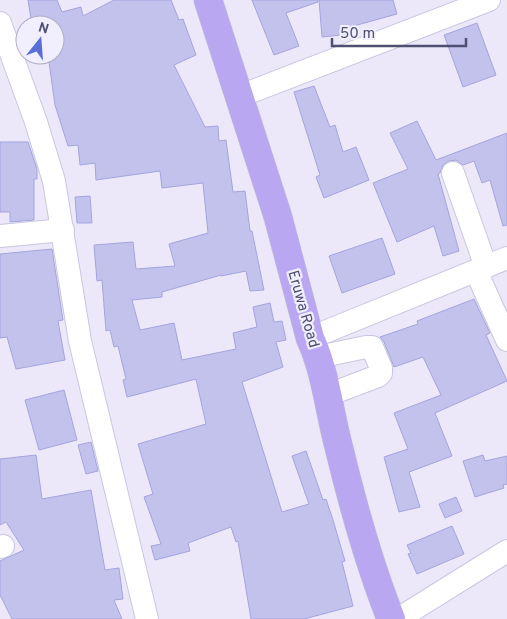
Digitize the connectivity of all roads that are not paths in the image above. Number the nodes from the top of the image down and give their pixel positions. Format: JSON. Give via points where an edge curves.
{"nodes":[{"id":1,"x":208,"y":0,"type":"edge"},
{"id":2,"x":489,"y":0,"type":"edge"},
{"id":3,"x":0,"y":23,"type":"edge"},
{"id":4,"x":240,"y":96,"type":"junction"},
{"id":5,"x":453,"y":173,"type":"dead end"},
{"id":6,"x":63,"y":230,"type":"junction"},
{"id":7,"x":0,"y":236,"type":"edge"},
{"id":8,"x":507,"y":258,"type":"edge"},
{"id":9,"x":481,"y":269,"type":"junction"},
{"id":10,"x":507,"y":340,"type":"edge"},
{"id":11,"x":314,"y":347,"type":"junction"},
{"id":12,"x":328,"y":395,"type":"junction"},
{"id":13,"x":507,"y":551,"type":"edge"},
{"id":14,"x":147,"y":619,"type":"edge"},
{"id":15,"x":391,"y":619,"type":"edge"},
{"id":16,"x":398,"y":619,"type":"edge"}],
"edges":[{"from":1,"to":4,"type":"main road","name":"Eruwa Road"},
{"from":2,"to":4,"type":"street"},
{"from":3,"to":6,"type":"street","via":[[54,181]]},
{"from":4,"to":11,"type":"main road","name":"Eruwa Road"},
{"from":5,"to":9,"type":"street"},
{"from":6,"to":7,"type":"street"},
{"from":6,"to":14,"type":"street","via":[[80,341]]},
{"from":8,"to":9,"type":"street"},
{"from":9,"to":10,"type":"street"},
{"from":9,"to":11,"type":"street"},
{"from":11,"to":12,"type":"main road","name":"Eruwa Road"},
{"from":11,"to":12,"type":"street","via":[[348,351],[359,383]]},
{"from":12,"to":15,"type":"main road","name":"Eruwa Road","via":[[338,447]]},
{"from":13,"to":16,"type":"street"}]}
